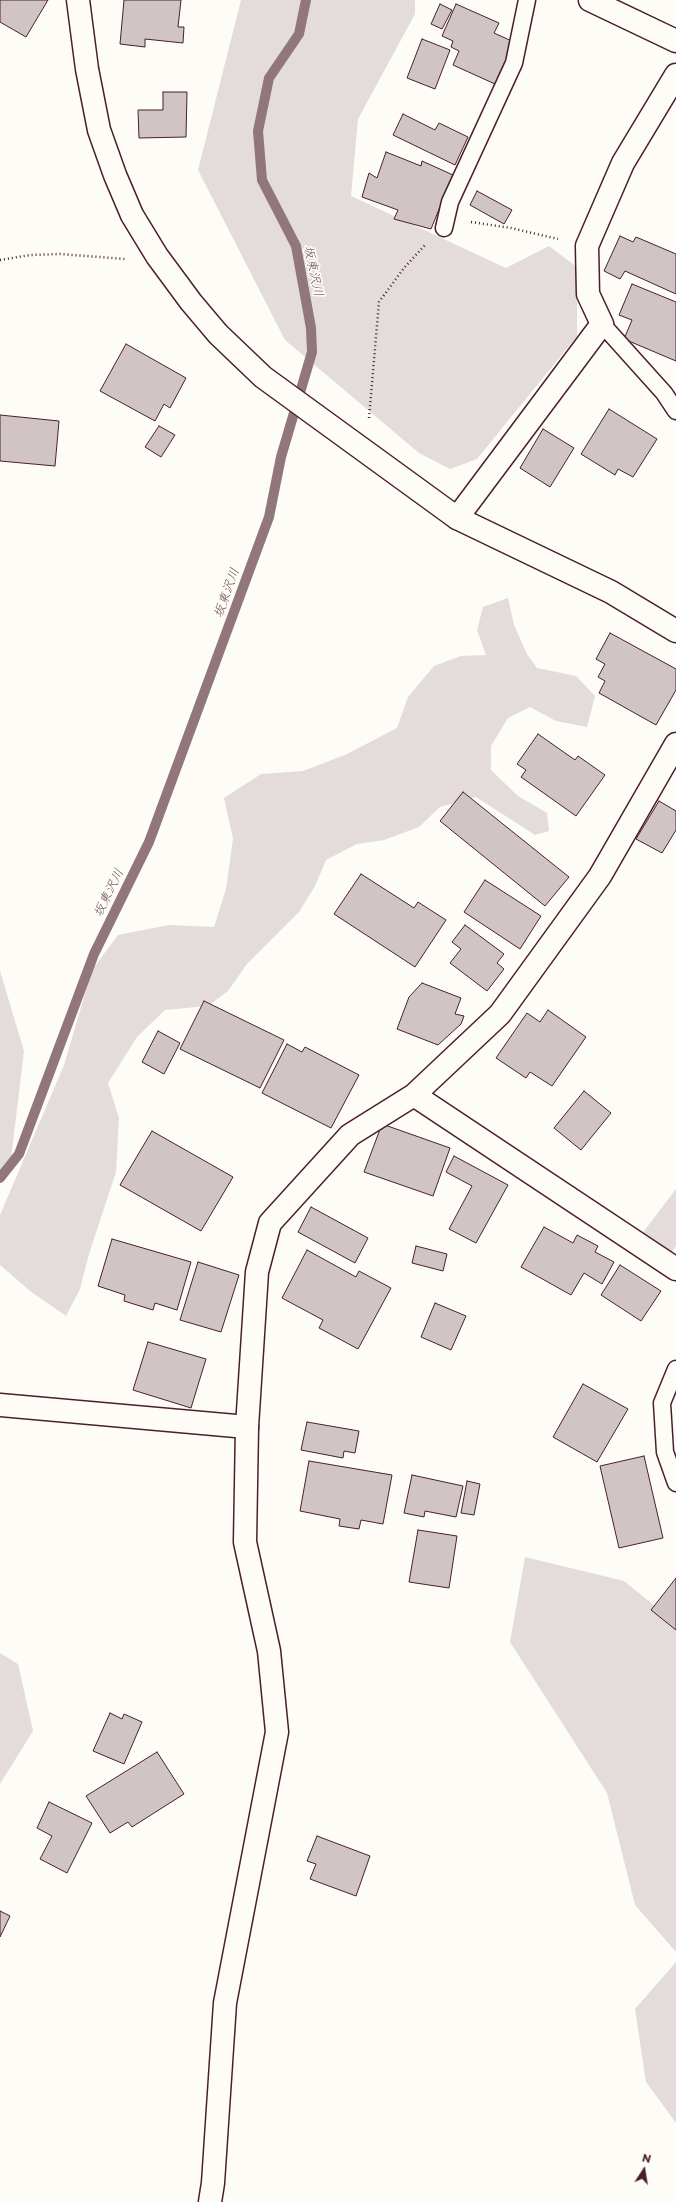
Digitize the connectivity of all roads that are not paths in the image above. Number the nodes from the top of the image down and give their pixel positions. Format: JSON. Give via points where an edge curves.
{"nodes":[{"id":1,"x":78,"y":0,"type":"edge"},
{"id":2,"x":527,"y":0,"type":"edge"},
{"id":3,"x":590,"y":0,"type":"edge"},
{"id":4,"x":676,"y":41,"type":"edge"},
{"id":5,"x":676,"y":75,"type":"edge"},
{"id":6,"x":444,"y":228,"type":"road end"},
{"id":7,"x":602,"y":324,"type":"junction"},
{"id":8,"x":676,"y":410,"type":"edge"},
{"id":9,"x":457,"y":518,"type":"junction"},
{"id":10,"x":676,"y":631,"type":"edge"},
{"id":11,"x":676,"y":744,"type":"edge"},
{"id":12,"x":414,"y":1094,"type":"junction"},
{"id":13,"x":676,"y":1269,"type":"edge"},
{"id":14,"x":676,"y":1369,"type":"edge"},
{"id":15,"x":0,"y":1406,"type":"edge"},
{"id":16,"x":247,"y":1427,"type":"junction"},
{"id":17,"x":676,"y":1484,"type":"edge"},
{"id":18,"x":210,"y":2202,"type":"edge"}],
"edges":[{"from":1,"to":9,"type":"street","via":[[87,69],[99,130],[132,215],[190,302],[218,334],[263,377]]},
{"from":2,"to":6,"type":"lane","via":[[514,63],[450,202]]},
{"from":3,"to":4,"type":"street"},
{"from":5,"to":7,"type":"street","via":[[624,163],[587,246],[588,294]]},
{"from":7,"to":8,"type":"lane"},
{"from":7,"to":9,"type":"street"},
{"from":9,"to":10,"type":"street","via":[[611,592]]},
{"from":11,"to":12,"type":"street","via":[[600,876],[500,1014]]},
{"from":12,"to":13,"type":"street"},
{"from":12,"to":16,"type":"street","via":[[350,1135],[270,1223],[257,1272]]},
{"from":14,"to":17,"type":"lane","via":[[662,1403],[665,1452]]},
{"from":15,"to":16,"type":"street"},
{"from":16,"to":18,"type":"street","via":[[245,1542],[269,1651],[277,1732],[225,2003],[214,2183]]}]}
